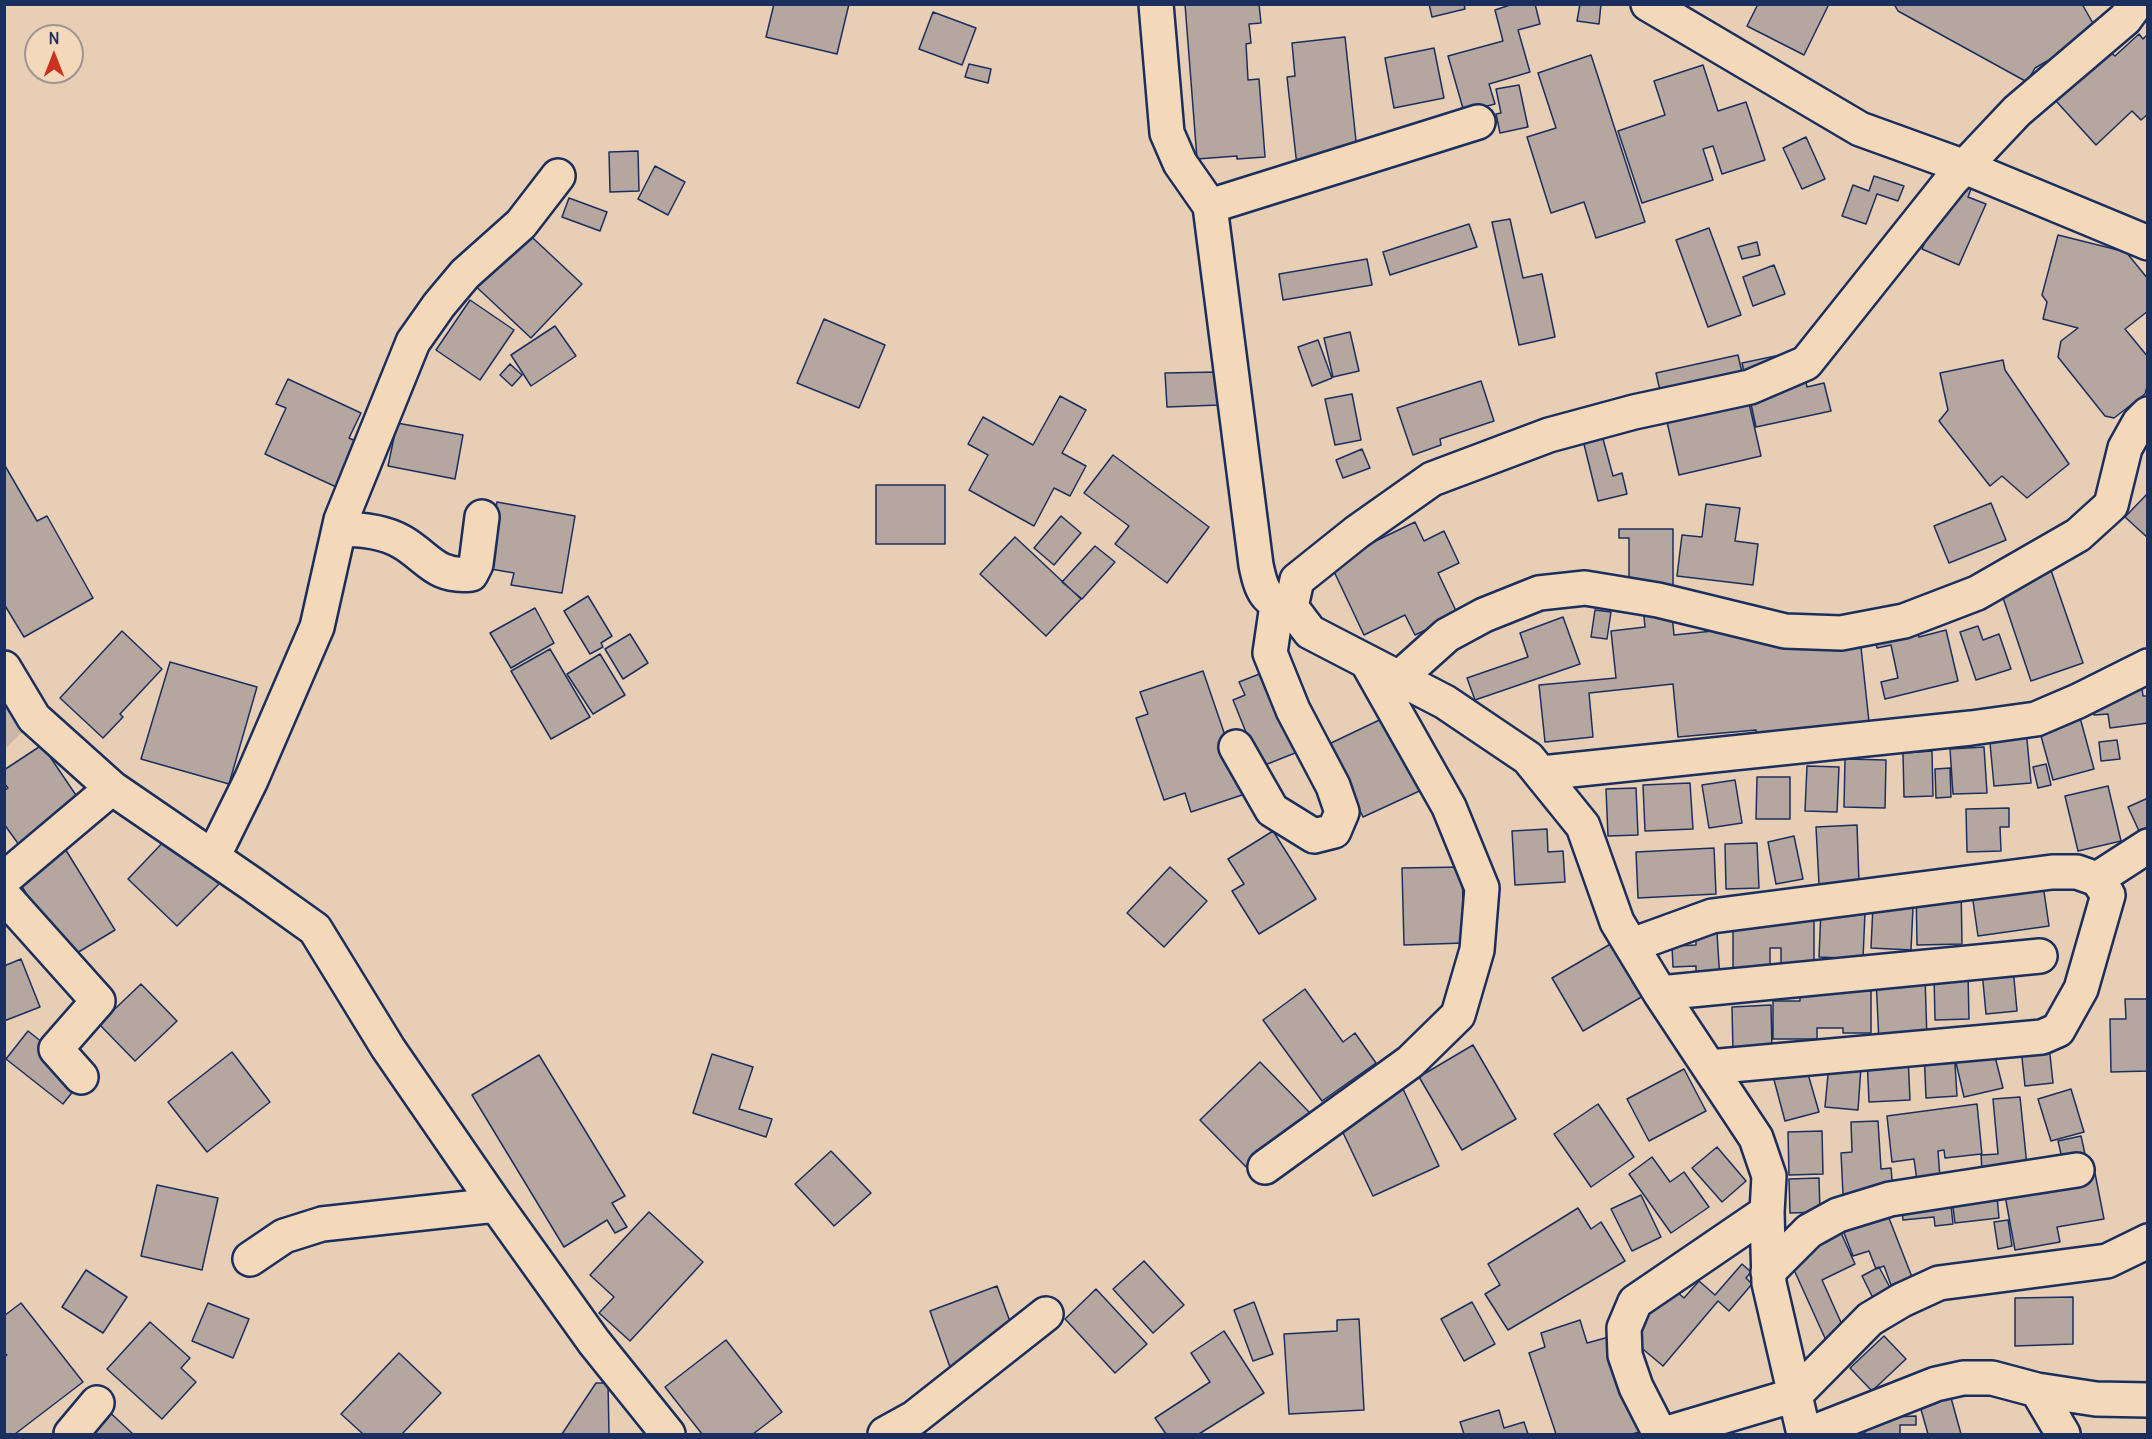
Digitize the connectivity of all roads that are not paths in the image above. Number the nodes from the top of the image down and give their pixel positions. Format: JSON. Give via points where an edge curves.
{"nodes":[{"id":1,"x":1156,"y":4,"type":"edge"},
{"id":2,"x":1648,"y":4,"type":"edge"},
{"id":3,"x":2136,"y":4,"type":"edge"},
{"id":4,"x":1478,"y":122,"type":"dead end"},
{"id":5,"x":1965,"y":167,"type":"junction"},
{"id":6,"x":558,"y":176,"type":"dead end"},
{"id":7,"x":1210,"y":206,"type":"junction"},
{"id":8,"x":2148,"y":243,"type":"edge"},
{"id":9,"x":2148,"y":414,"type":"edge"},
{"id":10,"x":482,"y":517,"type":"dead end"},
{"id":11,"x":339,"y":529,"type":"junction"},
{"id":12,"x":1284,"y":606,"type":"junction"},
{"id":13,"x":1367,"y":662,"type":"junction"},
{"id":14,"x":2148,"y":666,"type":"edge"},
{"id":15,"x":4,"y":668,"type":"edge"},
{"id":16,"x":1399,"y":678,"type":"junction"},
{"id":17,"x":1236,"y":747,"type":"dead end"},
{"id":18,"x":1542,"y":773,"type":"junction"},
{"id":19,"x":112,"y":788,"type":"junction"},
{"id":20,"x":2148,"y":846,"type":"edge"},
{"id":21,"x":213,"y":856,"type":"junction"},
{"id":22,"x":4,"y":879,"type":"edge"},
{"id":23,"x":2097,"y":879,"type":"junction"},
{"id":24,"x":4,"y":896,"type":"edge"},
{"id":25,"x":1632,"y":945,"type":"junction"},
{"id":26,"x":2040,"y":956,"type":"dead end"},
{"id":27,"x":1660,"y":993,"type":"junction"},
{"id":28,"x":1709,"y":1067,"type":"junction"},
{"id":29,"x":81,"y":1077,"type":"dead end"},
{"id":30,"x":1265,"y":1167,"type":"dead end"},
{"id":31,"x":2077,"y":1170,"type":"dead end"},
{"id":32,"x":496,"y":1205,"type":"junction"},
{"id":33,"x":1767,"y":1212,"type":"junction"},
{"id":34,"x":2148,"y":1241,"type":"edge"},
{"id":35,"x":250,"y":1259,"type":"dead end"},
{"id":36,"x":1768,"y":1272,"type":"junction"},
{"id":37,"x":1046,"y":1314,"type":"dead end"},
{"id":38,"x":2037,"y":1390,"type":"junction"},
{"id":39,"x":1795,"y":1395,"type":"junction"},
{"id":40,"x":2148,"y":1400,"type":"edge"},
{"id":41,"x":97,"y":1403,"type":"dead end"},
{"id":42,"x":71,"y":1434,"type":"edge"},
{"id":43,"x":668,"y":1434,"type":"edge"},
{"id":44,"x":885,"y":1434,"type":"edge"},
{"id":45,"x":1660,"y":1434,"type":"edge"},
{"id":46,"x":1664,"y":1434,"type":"edge"},
{"id":47,"x":1804,"y":1434,"type":"edge"},
{"id":48,"x":1809,"y":1434,"type":"edge"},
{"id":49,"x":2063,"y":1434,"type":"edge"}],
"edges":[{"from":1,"to":7,"type":"street","via":[[1167,133],[1180,163]]},
{"from":2,"to":5,"type":"street","via":[[1860,129]]},
{"from":3,"to":5,"type":"street","via":[[2125,19],[2017,111]]},
{"from":4,"to":7,"type":"street"},
{"from":5,"to":8,"type":"street"},
{"from":5,"to":12,"type":"street","via":[[1806,363],[1750,387],[1549,435],[1432,479],[1297,580]]},
{"from":6,"to":11,"type":"street","via":[[521,224],[465,274],[413,342]]},
{"from":7,"to":12,"type":"street","via":[[1256,565],[1261,588]]},
{"from":9,"to":16,"type":"street","via":[[2125,448],[2111,506],[2079,535],[1977,592],[1904,621],[1842,633],[1785,631],[1658,600],[1585,588],[1539,593],[1447,635]]},
{"from":10,"to":11,"type":"street","via":[[476,564],[471,574],[456,576],[433,567],[402,542],[380,533]]},
{"from":11,"to":21,"type":"street","via":[[317,627],[251,780]]},
{"from":12,"to":13,"type":"street","via":[[1310,632]]},
{"from":12,"to":17,"type":"street","via":[[1270,653],[1293,710],[1333,786],[1342,812],[1334,831],[1314,836],[1272,810]]},
{"from":13,"to":16,"type":"street"},
{"from":13,"to":30,"type":"street","via":[[1449,807],[1482,888],[1477,950],[1458,1015],[1410,1062]]},
{"from":14,"to":18,"type":"street","via":[[2036,719]]},
{"from":15,"to":19,"type":"street","via":[[34,718]]},
{"from":16,"to":18,"type":"street","via":[[1444,702],[1528,758]]},
{"from":18,"to":25,"type":"street","via":[[1583,826],[1617,922]]},
{"from":19,"to":21,"type":"street"},
{"from":19,"to":22,"type":"street"},
{"from":20,"to":23,"type":"street"},
{"from":21,"to":32,"type":"street","via":[[315,929],[388,1048]]},
{"from":23,"to":25,"type":"street","via":[[2077,872],[2052,872],[1712,916]]},
{"from":23,"to":28,"type":"street","via":[[2108,895],[2081,989],[2058,1030],[2050,1034]]},
{"from":24,"to":29,"type":"street","via":[[98,1001],[56,1049]]},
{"from":25,"to":27,"type":"street"},
{"from":26,"to":27,"type":"street"},
{"from":27,"to":28,"type":"street"},
{"from":28,"to":33,"type":"street","via":[[1756,1138],[1769,1176]]},
{"from":31,"to":36,"type":"street","via":[[1890,1199],[1838,1215],[1809,1232]]},
{"from":32,"to":35,"type":"street","via":[[322,1224],[284,1236]]},
{"from":32,"to":43,"type":"street","via":[[594,1342]]},
{"from":33,"to":36,"type":"street"},
{"from":33,"to":45,"type":"street","via":[[1635,1302],[1624,1328],[1625,1355]]},
{"from":34,"to":39,"type":"street","via":[[2107,1261],[1940,1283],[1870,1318]]},
{"from":36,"to":39,"type":"street"},
{"from":37,"to":44,"type":"street","via":[[914,1419]]},
{"from":38,"to":40,"type":"street","via":[[2096,1399]]},
{"from":38,"to":48,"type":"street","via":[[1992,1378],[1954,1380]]},
{"from":38,"to":49,"type":"street"},
{"from":39,"to":46,"type":"street"},
{"from":39,"to":47,"type":"street"},
{"from":41,"to":42,"type":"street"}]}
